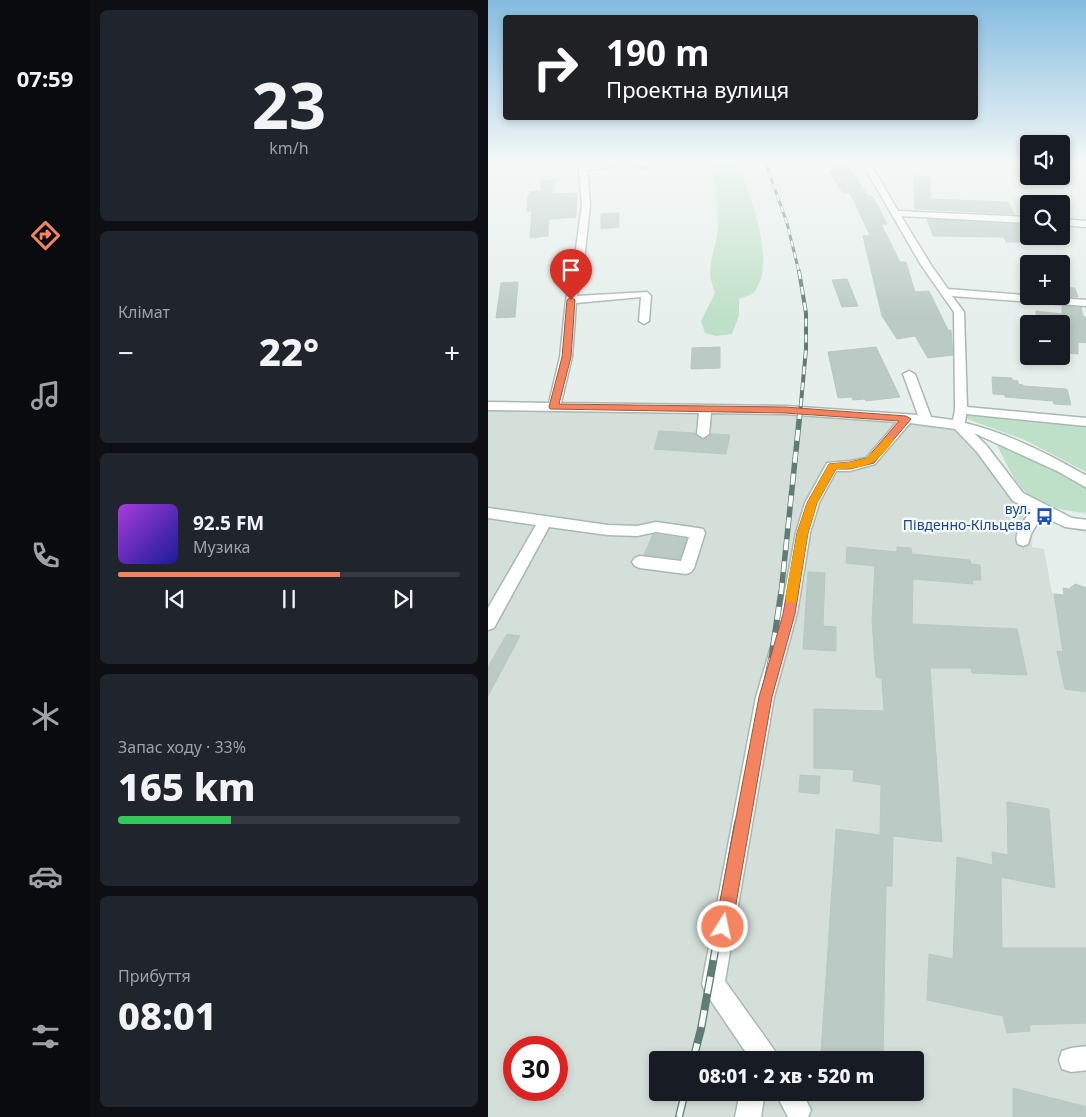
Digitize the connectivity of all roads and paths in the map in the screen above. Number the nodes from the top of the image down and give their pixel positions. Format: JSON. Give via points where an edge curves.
{"nodes":[{"id":1,"x":585,"y":213,"type":"edge"},
{"id":2,"x":897,"y":213,"type":"edge"},
{"id":3,"x":899,"y":213,"type":"edge"},
{"id":4,"x":1020,"y":220,"type":"edge"},
{"id":5,"x":1070,"y":223,"type":"edge"},
{"id":6,"x":1086,"y":224,"type":"edge"},
{"id":7,"x":946,"y":292,"type":"junction"},
{"id":8,"x":571,"y":300,"type":"junction"},
{"id":9,"x":1086,"y":303,"type":"edge"},
{"id":10,"x":644,"y":321,"type":"dead end"},
{"id":11,"x":909,"y":374,"type":"dead end"},
{"id":12,"x":488,"y":406,"type":"edge"},
{"id":13,"x":554,"y":407,"type":"junction"},
{"id":14,"x":705,"y":409,"type":"junction"},
{"id":15,"x":961,"y":410,"type":"junction"},
{"id":16,"x":906,"y":419,"type":"junction"},
{"id":17,"x":926,"y":420,"type":"junction"},
{"id":18,"x":1086,"y":422,"type":"edge"},
{"id":19,"x":958,"y":425,"type":"junction"},
{"id":20,"x":703,"y":434,"type":"dead end"},
{"id":21,"x":1086,"y":483,"type":"edge"},
{"id":22,"x":1039,"y":509,"type":"junction"},
{"id":23,"x":488,"y":513,"type":"edge"},
{"id":24,"x":545,"y":521,"type":"junction"},
{"id":25,"x":1086,"y":525,"type":"edge"},
{"id":26,"x":1022,"y":540,"type":"dead end"},
{"id":27,"x":640,"y":562,"type":"dead end"},
{"id":28,"x":488,"y":623,"type":"edge"},
{"id":29,"x":758,"y":1051,"type":"edge"},
{"id":30,"x":751,"y":1101,"type":"edge"},
{"id":31,"x":748,"y":1117,"type":"edge"}],
"edges":[{"from":1,"to":8,"type":"street"},
{"from":2,"to":7,"type":"street","via":[[926,265]]},
{"from":3,"to":4,"type":"street"},
{"from":5,"to":6,"type":"street"},
{"from":7,"to":9,"type":"street"},
{"from":7,"to":15,"type":"street","via":[[960,312]]},
{"from":8,"to":10,"type":"street","via":[[643,294],[646,296]]},
{"from":8,"to":13,"type":"street","via":[[566,357]]},
{"from":11,"to":17,"type":"street"},
{"from":12,"to":13,"type":"street"},
{"from":13,"to":14,"type":"street"},
{"from":14,"to":16,"type":"street","via":[[792,410]]},
{"from":14,"to":20,"type":"street"},
{"from":15,"to":18,"type":"street"},
{"from":15,"to":19,"type":"street"},
{"from":16,"to":17,"type":"street"},
{"from":16,"to":29,"type":"street","via":[[870,461],[832,466],[812,503],[803,533],[789,614],[766,697],[713,984]]},
{"from":17,"to":19,"type":"street"},
{"from":19,"to":21,"type":"street","via":[[994,436]]},
{"from":19,"to":22,"type":"street","via":[[982,449],[1018,496]]},
{"from":22,"to":25,"type":"street","via":[[1070,523]]},
{"from":22,"to":26,"type":"street"},
{"from":23,"to":24,"type":"street"},
{"from":24,"to":27,"type":"street","via":[[608,530],[637,532],[656,528],[698,533],[686,568]]},
{"from":24,"to":28,"type":"street"},
{"from":30,"to":31,"type":"street"}]}
